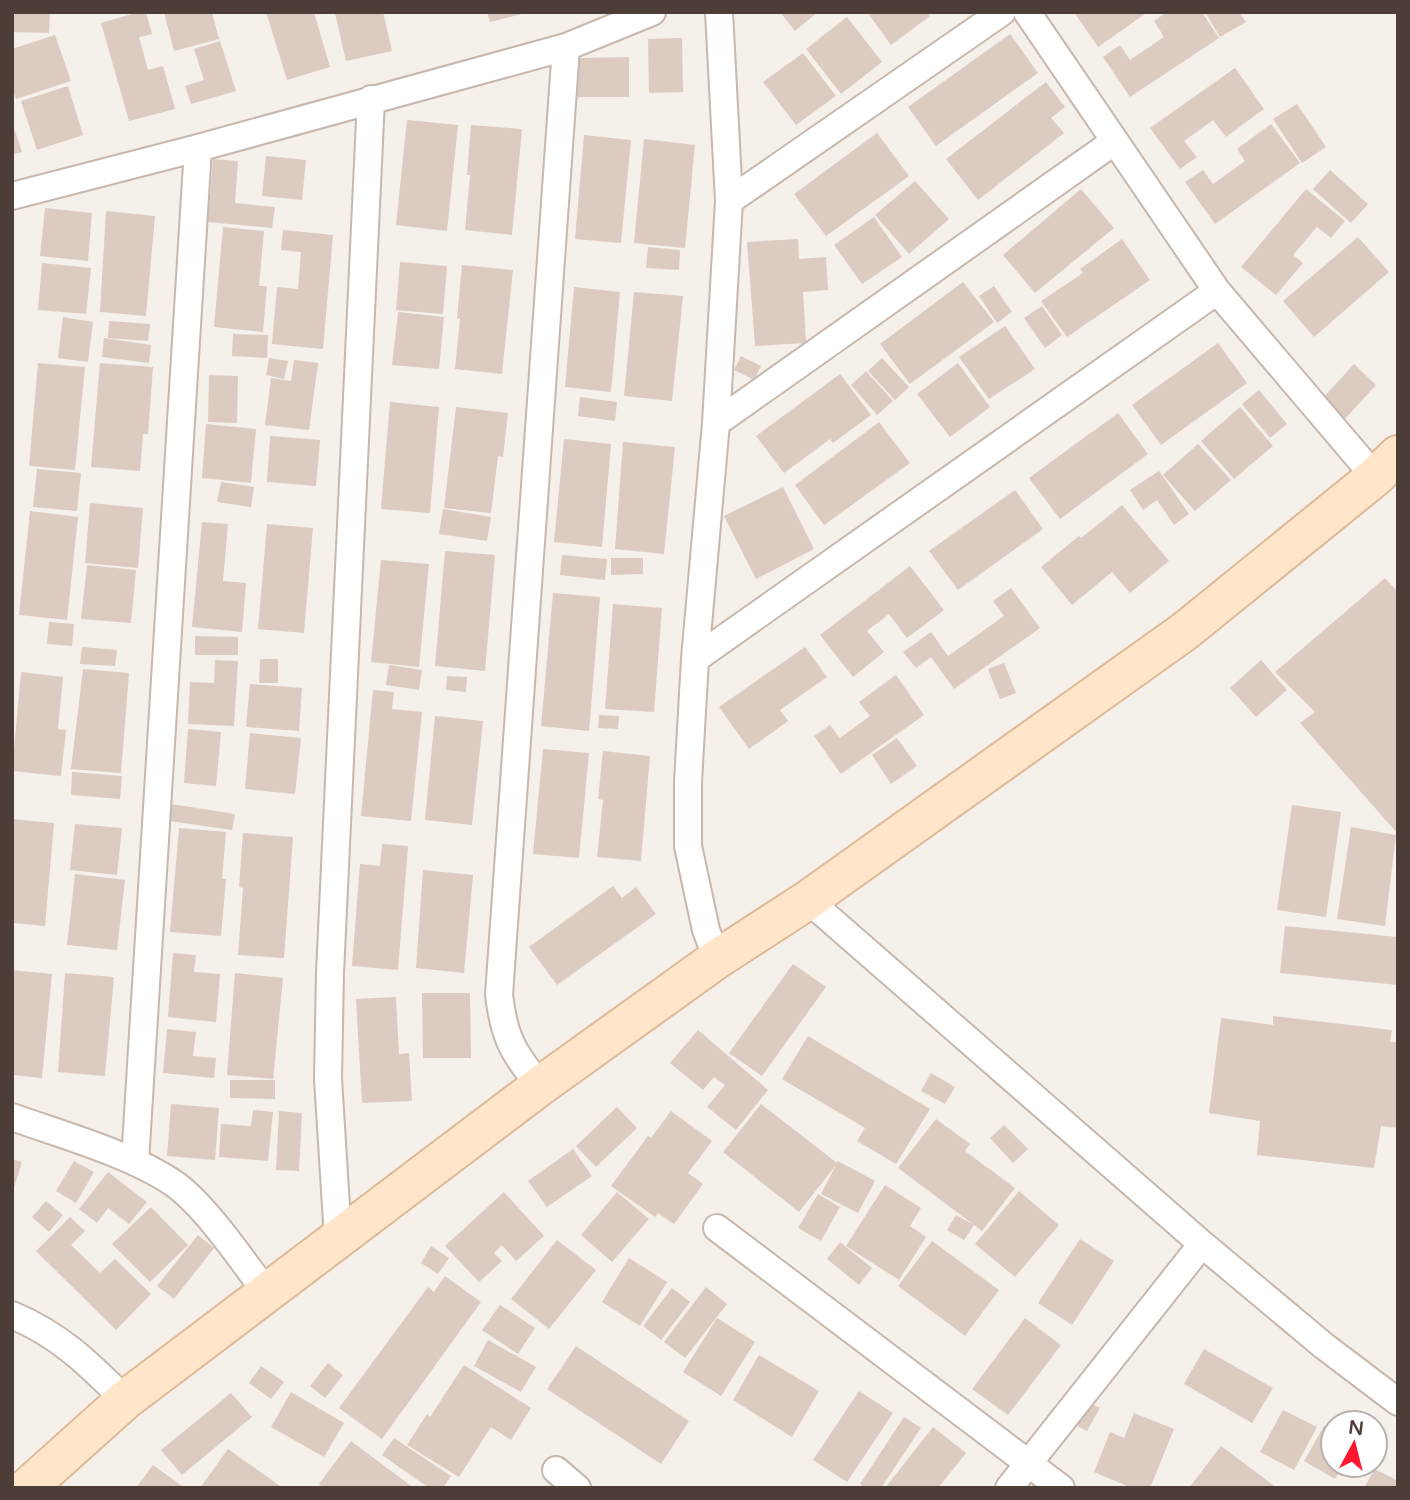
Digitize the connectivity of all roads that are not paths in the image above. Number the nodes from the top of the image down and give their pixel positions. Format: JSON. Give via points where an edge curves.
{"nodes":[{"id":1,"x":652,"y":12,"type":"edge"},
{"id":2,"x":719,"y":12,"type":"edge"},
{"id":3,"x":1002,"y":12,"type":"edge"},
{"id":4,"x":1027,"y":12,"type":"edge"},
{"id":5,"x":566,"y":47,"type":"junction"},
{"id":6,"x":371,"y":99,"type":"junction"},
{"id":7,"x":1115,"y":141,"type":"junction"},
{"id":8,"x":198,"y":148,"type":"junction"},
{"id":9,"x":729,"y":201,"type":"junction"},
{"id":10,"x":13,"y":203,"type":"edge"},
{"id":11,"x":1217,"y":291,"type":"junction"},
{"id":12,"x":716,"y":423,"type":"junction"},
{"id":13,"x":1386,"y":466,"type":"edge"},
{"id":14,"x":695,"y":659,"type":"junction"},
{"id":15,"x":808,"y":900,"type":"junction"},
{"id":16,"x":717,"y":959,"type":"junction"},
{"id":17,"x":540,"y":1086,"type":"junction"},
{"id":18,"x":12,"y":1117,"type":"edge"},
{"id":19,"x":135,"y":1162,"type":"junction"},
{"id":20,"x":717,"y":1228,"type":"dead end"},
{"id":21,"x":338,"y":1238,"type":"junction"},
{"id":22,"x":1202,"y":1244,"type":"junction"},
{"id":23,"x":267,"y":1292,"type":"junction"},
{"id":24,"x":12,"y":1315,"type":"edge"},
{"id":25,"x":125,"y":1400,"type":"junction"},
{"id":26,"x":1398,"y":1402,"type":"edge"},
{"id":27,"x":1029,"y":1463,"type":"junction"},
{"id":28,"x":556,"y":1470,"type":"dead end"},
{"id":29,"x":27,"y":1488,"type":"edge"},
{"id":30,"x":577,"y":1488,"type":"edge"},
{"id":31,"x":1009,"y":1488,"type":"edge"},
{"id":32,"x":1061,"y":1488,"type":"edge"}],
"edges":[{"from":1,"to":5,"type":"street"},
{"from":2,"to":9,"type":"street"},
{"from":3,"to":9,"type":"street"},
{"from":4,"to":7,"type":"street"},
{"from":5,"to":6,"type":"street"},
{"from":5,"to":17,"type":"street","via":[[499,995],[503,1026],[518,1059]]},
{"from":6,"to":8,"type":"street"},
{"from":6,"to":21,"type":"street","via":[[330,973],[328,1079]]},
{"from":7,"to":11,"type":"street"},
{"from":7,"to":12,"type":"street"},
{"from":8,"to":10,"type":"street"},
{"from":8,"to":19,"type":"street"},
{"from":9,"to":12,"type":"street"},
{"from":11,"to":13,"type":"street"},
{"from":11,"to":14,"type":"street"},
{"from":12,"to":14,"type":"street"},
{"from":13,"to":15,"type":"street","via":[[1185,631]]},
{"from":14,"to":16,"type":"street","via":[[688,846]]},
{"from":15,"to":16,"type":"street"},
{"from":15,"to":22,"type":"street"},
{"from":16,"to":17,"type":"street"},
{"from":17,"to":21,"type":"street"},
{"from":18,"to":19,"type":"street"},
{"from":19,"to":23,"type":"street","via":[[176,1185],[199,1206]]},
{"from":20,"to":27,"type":"street"},
{"from":21,"to":23,"type":"street"},
{"from":22,"to":26,"type":"street"},
{"from":22,"to":27,"type":"street"},
{"from":23,"to":25,"type":"street"},
{"from":24,"to":25,"type":"street","via":[[82,1357]]},
{"from":25,"to":29,"type":"street"},
{"from":27,"to":31,"type":"street"},
{"from":27,"to":32,"type":"street"},
{"from":28,"to":30,"type":"street"}]}
